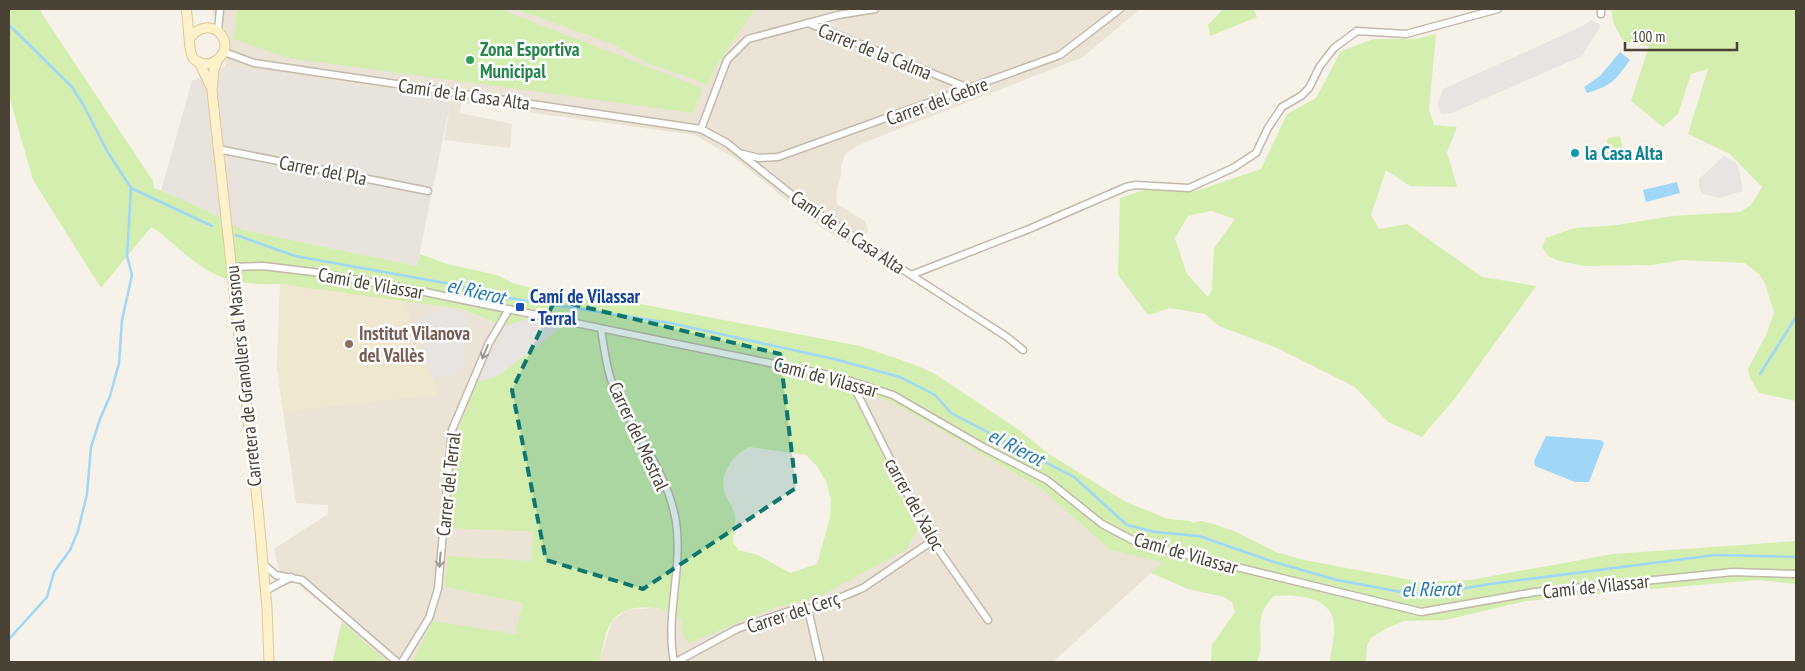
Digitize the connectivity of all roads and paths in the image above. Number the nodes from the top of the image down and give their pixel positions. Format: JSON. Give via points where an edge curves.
{"nodes":[{"id":1,"x":220,"y":9,"type":"edge"},
{"id":2,"x":875,"y":9,"type":"edge"},
{"id":3,"x":1120,"y":9,"type":"edge"},
{"id":4,"x":1498,"y":9,"type":"edge"},
{"id":5,"x":186,"y":10,"type":"edge"},
{"id":6,"x":808,"y":23,"type":"junction"},
{"id":7,"x":208,"y":28,"type":"junction"},
{"id":8,"x":218,"y":31,"type":"junction"},
{"id":9,"x":190,"y":38,"type":"junction"},
{"id":10,"x":221,"y":56,"type":"junction"},
{"id":11,"x":199,"y":62,"type":"junction"},
{"id":12,"x":971,"y":89,"type":"junction"},
{"id":13,"x":212,"y":91,"type":"junction"},
{"id":14,"x":701,"y":129,"type":"junction"},
{"id":15,"x":218,"y":149,"type":"junction"},
{"id":16,"x":739,"y":153,"type":"junction"},
{"id":17,"x":428,"y":191,"type":"dead end"},
{"id":18,"x":231,"y":267,"type":"junction"},
{"id":19,"x":911,"y":275,"type":"junction"},
{"id":20,"x":509,"y":310,"type":"junction"},
{"id":21,"x":601,"y":329,"type":"junction"},
{"id":22,"x":1023,"y":350,"type":"dead end"},
{"id":23,"x":851,"y":381,"type":"junction"},
{"id":24,"x":932,"y":541,"type":"junction"},
{"id":25,"x":263,"y":564,"type":"junction"},
{"id":26,"x":1796,"y":574,"type":"edge"},
{"id":27,"x":291,"y":577,"type":"junction"},
{"id":28,"x":266,"y":591,"type":"junction"},
{"id":29,"x":808,"y":609,"type":"junction"},
{"id":30,"x":988,"y":620,"type":"dead end"},
{"id":31,"x":269,"y":662,"type":"edge"},
{"id":32,"x":396,"y":662,"type":"edge"},
{"id":33,"x":402,"y":662,"type":"edge"},
{"id":34,"x":675,"y":662,"type":"edge"},
{"id":35,"x":820,"y":662,"type":"edge"}],
"edges":[{"from":1,"to":8,"type":"street"},
{"from":2,"to":6,"type":"street"},
{"from":3,"to":12,"type":"street","name":"Carrer del Gebre","via":[[1060,55]]},
{"from":4,"to":19,"type":"street","name":"Camí de la Casa Alta","via":[[1406,34],[1357,31],[1334,48],[1309,88],[1282,107],[1256,153],[1233,168],[1189,188],[1136,185],[1126,188]]},
{"from":5,"to":7,"type":"main road"},
{"from":5,"to":9,"type":"main road"},
{"from":6,"to":12,"type":"street","name":"Carrer de la Calma"},
{"from":6,"to":14,"type":"street","via":[[748,40],[739,47],[727,60]]},
{"from":7,"to":8,"type":"main road"},
{"from":7,"to":9,"type":"main road","via":[[199,30]]},
{"from":8,"to":10,"type":"main road","via":[[224,39]]},
{"from":9,"to":11,"type":"main road","via":[[190,52]]},
{"from":10,"to":11,"type":"main road","via":[[211,63]]},
{"from":10,"to":13,"type":"main road","name":"Carretera de Granollers al Masnou","via":[[214,69]]},
{"from":10,"to":14,"type":"street","name":"Camí de la Casa Alta"},
{"from":11,"to":13,"type":"main road","name":"Carretera de Granollers al Masnou"},
{"from":12,"to":16,"type":"street","name":"Carrer del Gebre","via":[[778,157],[759,158]]},
{"from":13,"to":15,"type":"main road","name":"Carretera de Granollers al Masnou"},
{"from":14,"to":16,"type":"street","name":"Camí de la Casa Alta"},
{"from":15,"to":17,"type":"street","name":"Carrer del Pla"},
{"from":15,"to":18,"type":"main road","name":"Carretera de Granollers al Masnou"},
{"from":16,"to":19,"type":"street","name":"Camí de la Casa Alta","via":[[801,202]]},
{"from":18,"to":20,"type":"street","name":"Camí de Vilassar","via":[[263,266],[313,272]]},
{"from":18,"to":25,"type":"main road","name":"Carretera de Granollers al Masnou"},
{"from":19,"to":22,"type":"street","via":[[1007,336]]},
{"from":20,"to":21,"type":"street","name":"Camí de Vilassar"},
{"from":20,"to":33,"type":"street","name":"Carrer del Terral","one_way":true,"via":[[489,343],[452,430],[438,589],[429,618]]},
{"from":21,"to":23,"type":"street","name":"Camí de Vilassar"},
{"from":21,"to":34,"type":"street","name":"Carrer del Mestral","via":[[613,384],[658,468],[676,522],[676,579],[670,642]]},
{"from":23,"to":24,"type":"street","name":"carrer del Xaloc"},
{"from":23,"to":26,"type":"street","name":"Camí de Vilassar","via":[[893,395],[983,448],[1047,480],[1102,524],[1138,543],[1421,612],[1535,592],[1733,572]]},
{"from":24,"to":29,"type":"street","name":"Carrer del Cerç","via":[[863,588]]},
{"from":24,"to":30,"type":"street","name":"carrer del Xaloc"},
{"from":25,"to":27,"type":"street","via":[[276,574]]},
{"from":25,"to":28,"type":"main road","name":"Carretera de Granollers al Masnou"},
{"from":27,"to":28,"type":"street"},
{"from":27,"to":32,"type":"street","via":[[312,588]]},
{"from":28,"to":31,"type":"main road","name":"Carretera de Granollers al Masnou"},
{"from":29,"to":34,"type":"street","name":"Carrer del Cerç","via":[[792,610],[737,629]]},
{"from":29,"to":35,"type":"street"}]}
